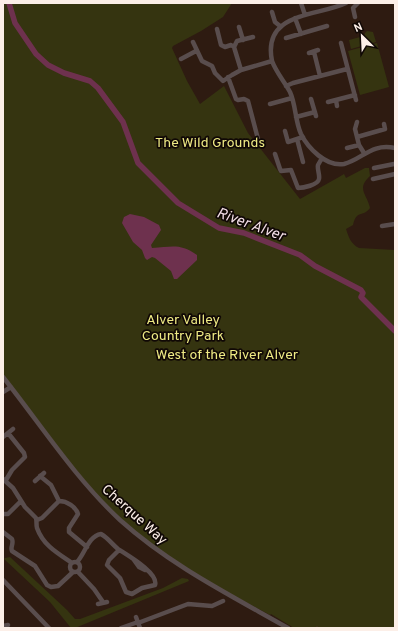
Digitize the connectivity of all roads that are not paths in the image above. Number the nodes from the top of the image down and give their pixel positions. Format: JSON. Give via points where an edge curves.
{"nodes":[{"id":1,"x":301,"y":3,"type":"edge"},
{"id":2,"x":346,"y":3,"type":"edge"},
{"id":3,"x":358,"y":3,"type":"edge"},
{"id":4,"x":272,"y":12,"type":"dead end"},
{"id":5,"x":305,"y":15,"type":"junction"},
{"id":6,"x":355,"y":17,"type":"dead end"},
{"id":7,"x":295,"y":18,"type":"junction"},
{"id":8,"x":280,"y":26,"type":"junction"},
{"id":9,"x":327,"y":26,"type":"dead end"},
{"id":10,"x":239,"y":27,"type":"dead end"},
{"id":11,"x":217,"y":28,"type":"dead end"},
{"id":12,"x":301,"y":34,"type":"junction"},
{"id":13,"x":253,"y":37,"type":"dead end"},
{"id":14,"x":286,"y":38,"type":"dead end"},
{"id":15,"x":243,"y":40,"type":"junction"},
{"id":16,"x":193,"y":42,"type":"dead end"},
{"id":17,"x":348,"y":45,"type":"dead end"},
{"id":18,"x":234,"y":47,"type":"junction"},
{"id":19,"x":196,"y":51,"type":"junction"},
{"id":20,"x":313,"y":51,"type":"dead end"},
{"id":21,"x":181,"y":59,"type":"dead end"},
{"id":22,"x":272,"y":60,"type":"junction"},
{"id":23,"x":348,"y":69,"type":"junction"},
{"id":24,"x":241,"y":70,"type":"junction"},
{"id":25,"x":320,"y":76,"type":"junction"},
{"id":26,"x":228,"y":77,"type":"junction"},
{"id":27,"x":307,"y":79,"type":"junction"},
{"id":28,"x":308,"y":85,"type":"dead end"},
{"id":29,"x":286,"y":86,"type":"junction"},
{"id":30,"x":355,"y":95,"type":"junction"},
{"id":31,"x":292,"y":98,"type":"junction"},
{"id":32,"x":311,"y":100,"type":"dead end"},
{"id":33,"x":336,"y":100,"type":"junction"},
{"id":34,"x":356,"y":100,"type":"dead end"},
{"id":35,"x":328,"y":102,"type":"dead end"},
{"id":36,"x":270,"y":104,"type":"dead end"},
{"id":37,"x":337,"y":106,"type":"dead end"},
{"id":38,"x":296,"y":117,"type":"junction"},
{"id":39,"x":357,"y":122,"type":"dead end"},
{"id":40,"x":384,"y":124,"type":"dead end"},
{"id":41,"x":285,"y":131,"type":"dead end"},
{"id":42,"x":303,"y":137,"type":"junction"},
{"id":43,"x":357,"y":137,"type":"junction"},
{"id":44,"x":258,"y":139,"type":"dead end"},
{"id":45,"x":297,"y":140,"type":"junction"},
{"id":46,"x":359,"y":145,"type":"junction"},
{"id":47,"x":347,"y":148,"type":"dead end"},
{"id":48,"x":395,"y":148,"type":"edge"},
{"id":49,"x":364,"y":153,"type":"junction"},
{"id":50,"x":275,"y":154,"type":"dead end"},
{"id":51,"x":322,"y":158,"type":"junction"},
{"id":52,"x":304,"y":162,"type":"dead end"},
{"id":53,"x":394,"y":164,"type":"edge"},
{"id":54,"x":381,"y":167,"type":"junction"},
{"id":55,"x":374,"y":168,"type":"dead end"},
{"id":56,"x":395,"y":174,"type":"edge"},
{"id":57,"x":384,"y":177,"type":"junction"},
{"id":58,"x":373,"y":179,"type":"dead end"},
{"id":59,"x":395,"y":224,"type":"edge"},
{"id":60,"x":382,"y":226,"type":"dead end"},
{"id":61,"x":3,"y":377,"type":"edge"},
{"id":62,"x":10,"y":385,"type":"junction"},
{"id":63,"x":3,"y":391,"type":"edge"},
{"id":64,"x":13,"y":429,"type":"dead end"},
{"id":65,"x":8,"y":433,"type":"junction"},
{"id":66,"x":3,"y":437,"type":"edge"},
{"id":67,"x":4,"y":480,"type":"edge"},
{"id":68,"x":35,"y":481,"type":"dead end"},
{"id":69,"x":21,"y":501,"type":"junction"},
{"id":70,"x":59,"y":501,"type":"junction"},
{"id":71,"x":3,"y":514,"type":"edge"},
{"id":72,"x":37,"y":520,"type":"junction"},
{"id":73,"x":3,"y":532,"type":"edge"},
{"id":74,"x":87,"y":547,"type":"junction"},
{"id":75,"x":119,"y":550,"type":"junction"},
{"id":76,"x":75,"y":562,"type":"junction"},
{"id":77,"x":76,"y":572,"type":"junction"},
{"id":78,"x":3,"y":580,"type":"edge"},
{"id":79,"x":223,"y":601,"type":"dead end"},
{"id":80,"x":103,"y":603,"type":"dead end"},
{"id":81,"x":138,"y":623,"type":"edge"},
{"id":82,"x":49,"y":628,"type":"edge"},
{"id":83,"x":121,"y":628,"type":"edge"},
{"id":84,"x":288,"y":628,"type":"edge"}],
"edges":[{"from":1,"to":5,"type":"street"},
{"from":2,"to":5,"type":"street"},
{"from":3,"to":6,"type":"street","via":[[353,8]]},
{"from":4,"to":8,"type":"street","via":[[275,22]]},
{"from":5,"to":7,"type":"street"},
{"from":7,"to":8,"type":"street"},
{"from":7,"to":12,"type":"street"},
{"from":8,"to":22,"type":"street","via":[[271,42]]},
{"from":9,"to":12,"type":"street"},
{"from":10,"to":15,"type":"street"},
{"from":11,"to":18,"type":"street","via":[[221,45]]},
{"from":12,"to":14,"type":"street"},
{"from":13,"to":15,"type":"street"},
{"from":15,"to":18,"type":"street","via":[[237,42]]},
{"from":16,"to":19,"type":"street"},
{"from":17,"to":23,"type":"street","via":[[341,45]]},
{"from":18,"to":24,"type":"street"},
{"from":19,"to":21,"type":"street"},
{"from":19,"to":26,"type":"street","via":[[202,61],[212,66],[223,81]]},
{"from":20,"to":25,"type":"street"},
{"from":22,"to":24,"type":"street"},
{"from":22,"to":29,"type":"street"},
{"from":23,"to":25,"type":"street"},
{"from":23,"to":30,"type":"street"},
{"from":24,"to":26,"type":"street"},
{"from":25,"to":27,"type":"street"},
{"from":26,"to":44,"type":"street","via":[[236,99],[248,101]]},
{"from":27,"to":28,"type":"street"},
{"from":27,"to":29,"type":"street"},
{"from":29,"to":31,"type":"street"},
{"from":30,"to":33,"type":"street"},
{"from":30,"to":34,"type":"street"},
{"from":31,"to":36,"type":"street"},
{"from":31,"to":38,"type":"street"},
{"from":32,"to":38,"type":"street","via":[[315,114]]},
{"from":33,"to":35,"type":"street"},
{"from":33,"to":37,"type":"street"},
{"from":38,"to":42,"type":"street"},
{"from":39,"to":43,"type":"street"},
{"from":40,"to":43,"type":"street","via":[[386,132]]},
{"from":41,"to":45,"type":"street","via":[[288,142]]},
{"from":42,"to":45,"type":"street"},
{"from":42,"to":51,"type":"street"},
{"from":43,"to":46,"type":"street"},
{"from":45,"to":52,"type":"street"},
{"from":46,"to":47,"type":"street"},
{"from":46,"to":49,"type":"street"},
{"from":48,"to":49,"type":"street","via":[[380,147]]},
{"from":49,"to":51,"type":"street","via":[[341,164],[331,163]]},
{"from":50,"to":51,"type":"street","via":[[280,170],[291,170],[298,188],[318,181],[318,165]]},
{"from":53,"to":54,"type":"street"},
{"from":54,"to":55,"type":"street"},
{"from":54,"to":57,"type":"street"},
{"from":56,"to":57,"type":"street"},
{"from":57,"to":58,"type":"street"},
{"from":59,"to":60,"type":"street"},
{"from":61,"to":62,"type":"street","name":"Cherque Way"},
{"from":62,"to":63,"type":"street"},
{"from":62,"to":84,"type":"street","name":"Cherque Way","via":[[79,476],[120,519],[174,562]]},
{"from":64,"to":65,"type":"street"},
{"from":65,"to":66,"type":"street"},
{"from":65,"to":67,"type":"street","via":[[27,457]]},
{"from":67,"to":69,"type":"street"},
{"from":68,"to":70,"type":"street","via":[[42,475]]},
{"from":69,"to":71,"type":"street","via":[[8,514]]},
{"from":69,"to":72,"type":"street"},
{"from":70,"to":72,"type":"street"},
{"from":70,"to":74,"type":"street","via":[[68,503],[77,510],[78,516],[69,532]]},
{"from":72,"to":76,"type":"street","via":[[37,528],[44,542],[56,553]]},
{"from":73,"to":77,"type":"street","via":[[12,539],[12,551],[35,566],[49,586],[58,586]]},
{"from":74,"to":75,"type":"street","via":[[94,537],[101,534]]},
{"from":74,"to":76,"type":"street","via":[[82,558]]},
{"from":75,"to":75,"type":"street","via":[[109,560],[108,565],[120,578],[127,593],[132,594],[155,585],[154,577],[147,570],[138,567],[134,560]]},
{"from":76,"to":77,"type":"street","via":[[79,567]]},
{"from":76,"to":77,"type":"street","via":[[71,569]]},
{"from":77,"to":80,"type":"street","via":[[94,589]]},
{"from":78,"to":82,"type":"street"},
{"from":79,"to":81,"type":"street","via":[[212,606],[188,604]]},
{"from":81,"to":83,"type":"street"}]}
